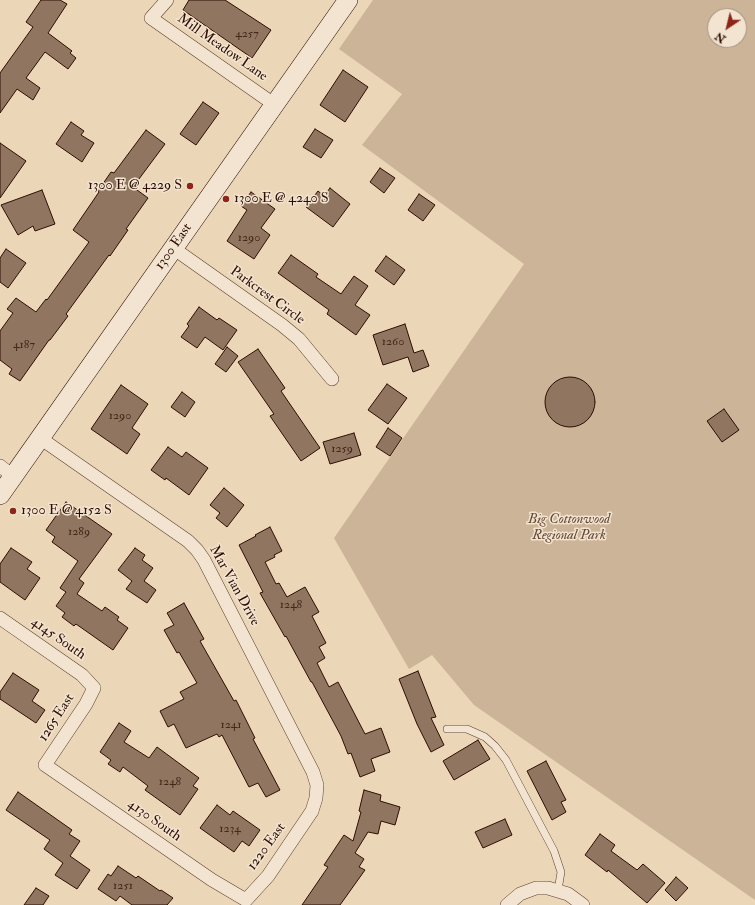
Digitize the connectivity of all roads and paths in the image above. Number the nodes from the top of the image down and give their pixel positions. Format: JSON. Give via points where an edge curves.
{"nodes":[{"id":1,"x":167,"y":0,"type":"edge"},
{"id":2,"x":348,"y":0,"type":"edge"},
{"id":3,"x":275,"y":105,"type":"junction"},
{"id":4,"x":173,"y":248,"type":"junction"},
{"id":5,"x":332,"y":379,"type":"dead end"},
{"id":6,"x":40,"y":438,"type":"junction"},
{"id":7,"x":7,"y":471,"type":"edge"},
{"id":8,"x":0,"y":495,"type":"edge"},
{"id":9,"x":0,"y":618,"type":"edge"},
{"id":10,"x":94,"y":688,"type":"joint"},
{"id":11,"x":447,"y":729,"type":"dead end"},
{"id":12,"x":45,"y":765,"type":"joint"},
{"id":13,"x":312,"y":811,"type":"joint"},
{"id":14,"x":558,"y":890,"type":"junction"},
{"id":15,"x":246,"y":900,"type":"joint"},
{"id":16,"x":507,"y":905,"type":"edge"},
{"id":17,"x":583,"y":905,"type":"edge"}],
"edges":[{"from":1,"to":3,"type":"street","name":"Mill Meadow Lane","via":[[151,18]]},
{"from":2,"to":3,"type":"main road","name":"1300 East"},
{"from":3,"to":4,"type":"main road","name":"1300 East"},
{"from":4,"to":5,"type":"street","name":"Parkcrest Circle","via":[[299,339]]},
{"from":4,"to":6,"type":"main road","name":"1300 East"},
{"from":6,"to":7,"type":"main road","name":"1300 East"},
{"from":6,"to":13,"type":"street","name":"Mar Vian Drive","via":[[188,541],[197,550],[313,772],[317,785]]},
{"from":7,"to":8,"type":"main road","name":"1300 East"},
{"from":9,"to":10,"type":"street","name":"4145 South","via":[[82,675]]},
{"from":10,"to":12,"type":"street","name":"1265 East"},
{"from":11,"to":14,"type":"lane","via":[[466,729],[485,737],[506,760],[554,851],[561,872]]},
{"from":12,"to":15,"type":"street","name":"4130 South","via":[[212,880]]},
{"from":13,"to":15,"type":"street","name":"1220 East","via":[[268,876]]},
{"from":14,"to":16,"type":"street","via":[[536,888],[520,894]]},
{"from":14,"to":17,"type":"street"}]}
